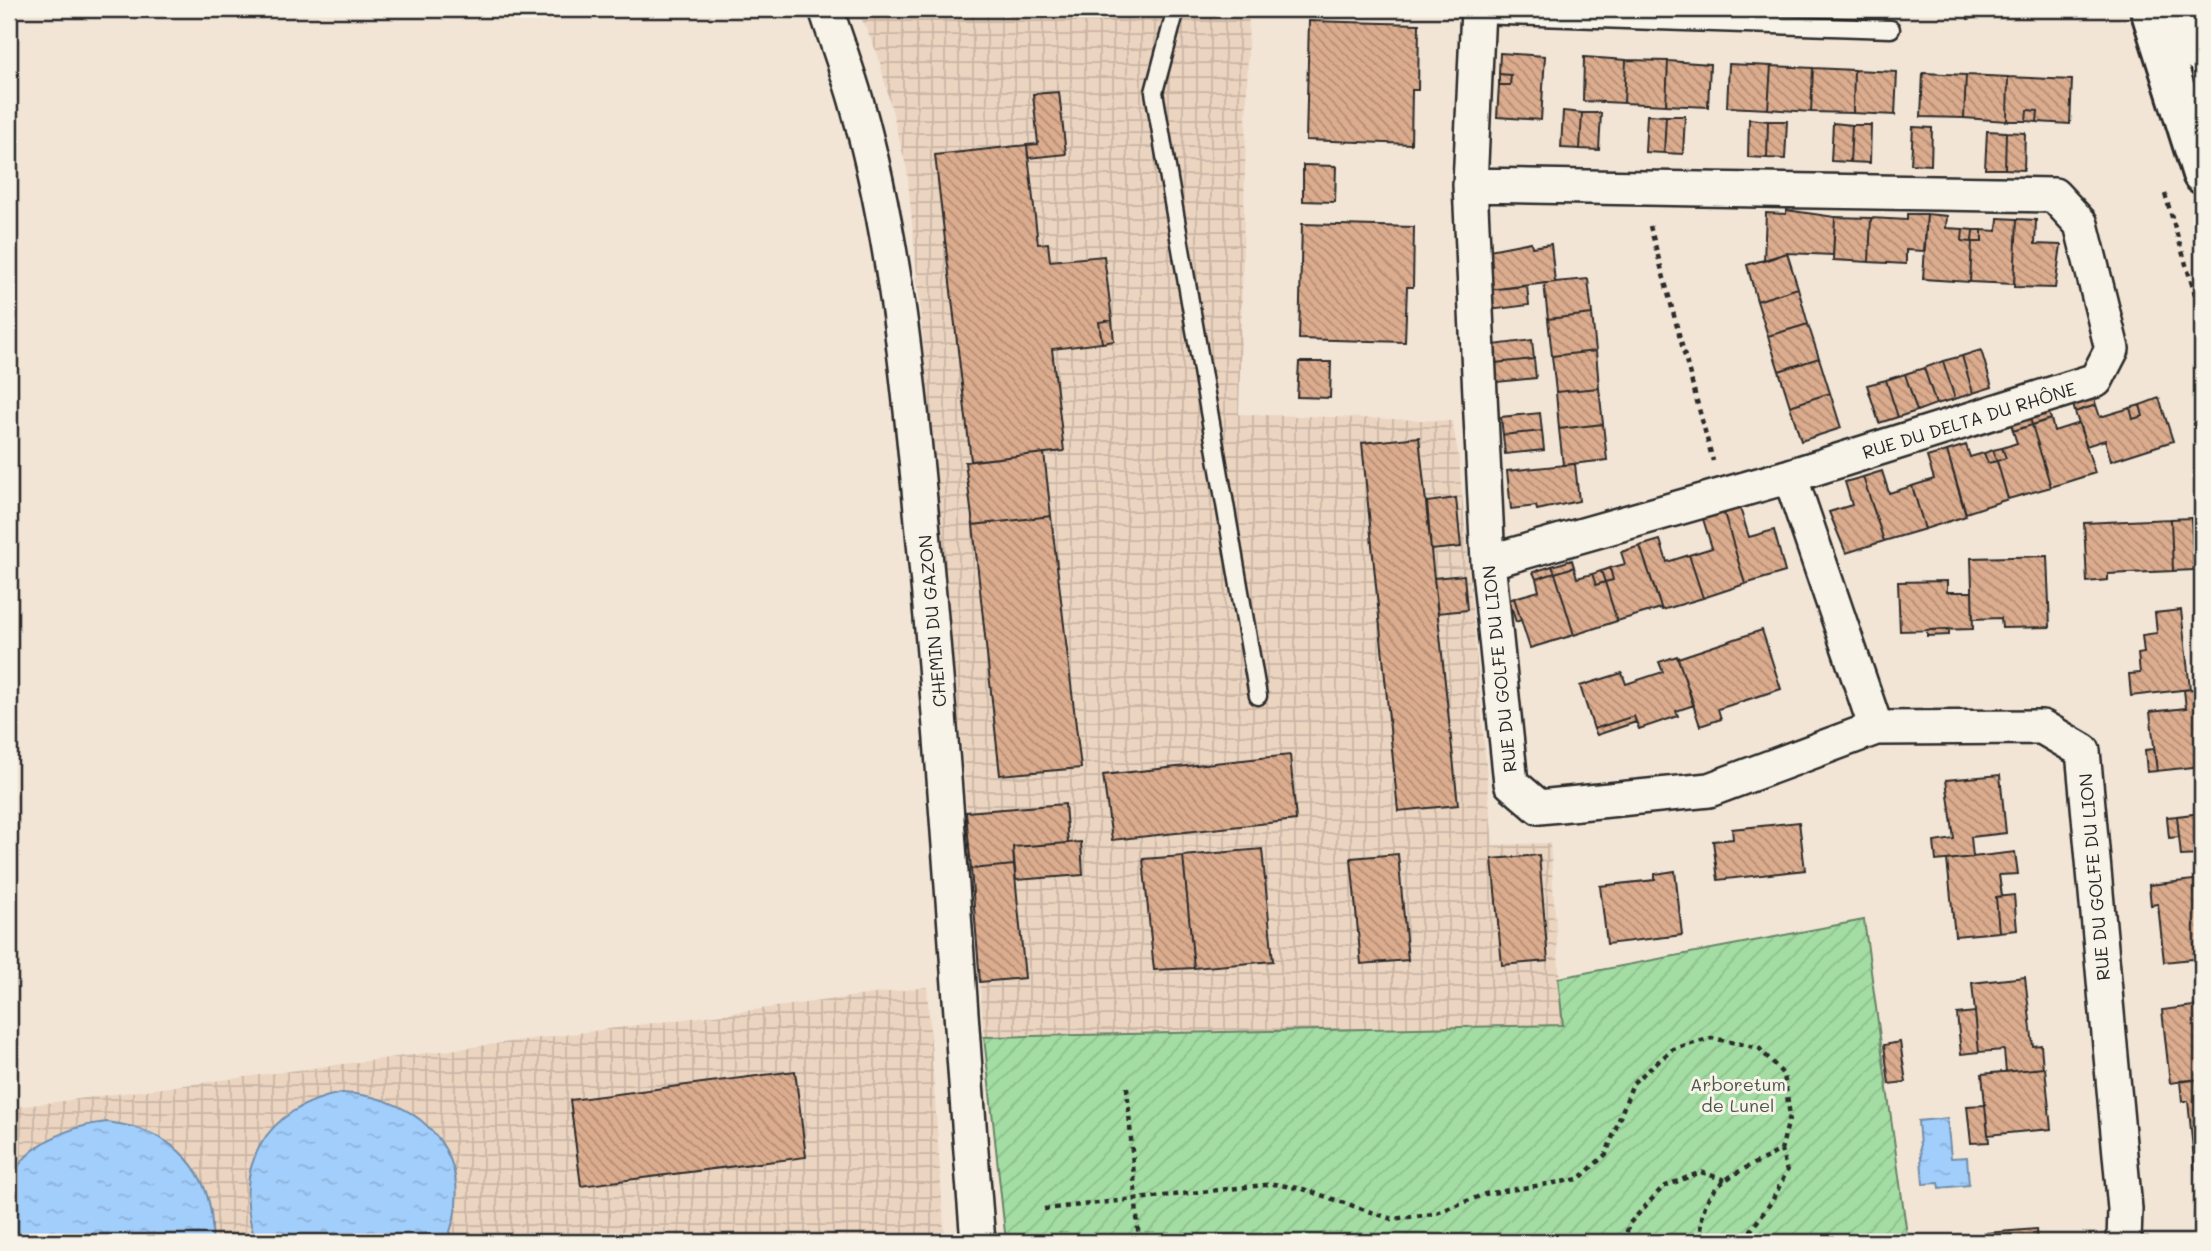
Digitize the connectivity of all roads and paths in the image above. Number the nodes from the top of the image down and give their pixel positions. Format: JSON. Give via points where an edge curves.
{"nodes":[{"id":1,"x":40,"y":9,"type":"edge"},
{"id":2,"x":826,"y":9,"type":"edge"},
{"id":3,"x":1176,"y":9,"type":"edge"},
{"id":4,"x":2150,"y":9,"type":"edge"},
{"id":5,"x":9,"y":12,"type":"edge"},
{"id":6,"x":1478,"y":12,"type":"edge"},
{"id":7,"x":1891,"y":29,"type":"dead end"},
{"id":8,"x":2199,"y":31,"type":"edge"},
{"id":9,"x":2164,"y":56,"type":"junction"},
{"id":10,"x":2202,"y":174,"type":"edge"},
{"id":11,"x":1469,"y":185,"type":"junction"},
{"id":12,"x":1640,"y":188,"type":"junction"},
{"id":13,"x":1790,"y":476,"type":"junction"},
{"id":14,"x":1722,"y":495,"type":"junction"},
{"id":15,"x":1488,"y":562,"type":"junction"},
{"id":16,"x":1258,"y":696,"type":"dead end"},
{"id":17,"x":1876,"y":728,"type":"junction"},
{"id":18,"x":1127,"y":1087,"type":"dead end"},
{"id":19,"x":1781,"y":1150,"type":"junction"},
{"id":20,"x":1726,"y":1180,"type":"junction"},
{"id":21,"x":1134,"y":1199,"type":"junction"},
{"id":22,"x":1044,"y":1209,"type":"dead end"},
{"id":23,"x":978,"y":1242,"type":"edge"},
{"id":24,"x":1139,"y":1242,"type":"edge"},
{"id":25,"x":1624,"y":1242,"type":"edge"},
{"id":26,"x":1702,"y":1242,"type":"edge"},
{"id":27,"x":1749,"y":1242,"type":"edge"},
{"id":28,"x":2124,"y":1242,"type":"edge"}],
"edges":[{"from":1,"to":5,"type":"path"},
{"from":2,"to":23,"type":"street","name":"CHEMIN DU GAZON","via":[[860,118],[887,241],[909,385],[944,757]]},
{"from":3,"to":16,"type":"lane","via":[[1154,92]]},
{"from":4,"to":9,"type":"street"},
{"from":6,"to":7,"type":"lane"},
{"from":6,"to":11,"type":"street","name":"RUE DU GOLFE DU LION"},
{"from":8,"to":9,"type":"street"},
{"from":9,"to":10,"type":"street"},
{"from":11,"to":12,"type":"street","name":"RUE DU DELTA DU RHÔNE"},
{"from":11,"to":15,"type":"street","name":"RUE DU GOLFE DU LION"},
{"from":12,"to":13,"type":"street","name":"RUE DU DELTA DU RHÔNE","via":[[2054,195],[2081,224],[2112,349],[2096,380]]},
{"from":12,"to":14,"type":"path"},
{"from":13,"to":14,"type":"street","name":"RUE DU DELTA DU RHÔNE"},
{"from":13,"to":17,"type":"street"},
{"from":14,"to":15,"type":"street","name":"RUE DU DELTA DU RHÔNE"},
{"from":15,"to":17,"type":"street","name":"RUE DU GOLFE DU LION","via":[[1511,783],[1539,807],[1709,790]]},
{"from":17,"to":28,"type":"street","name":"RUE DU GOLFE DU LION","via":[[2042,727],[2083,751],[2125,1209]]},
{"from":18,"to":21,"type":"path"},
{"from":19,"to":20,"type":"path"},
{"from":19,"to":21,"type":"path","via":[[1790,1116],[1784,1075],[1759,1048],[1712,1038],[1673,1049],[1633,1083],[1606,1154],[1579,1179],[1485,1194],[1434,1214],[1392,1219],[1274,1184]]},
{"from":19,"to":27,"type":"path","via":[[1787,1171],[1751,1230]]},
{"from":20,"to":25,"type":"path","via":[[1701,1172],[1663,1187],[1629,1224]]},
{"from":20,"to":26,"type":"path","via":[[1709,1194],[1700,1219]]},
{"from":21,"to":22,"type":"path"},
{"from":21,"to":24,"type":"path"}]}
